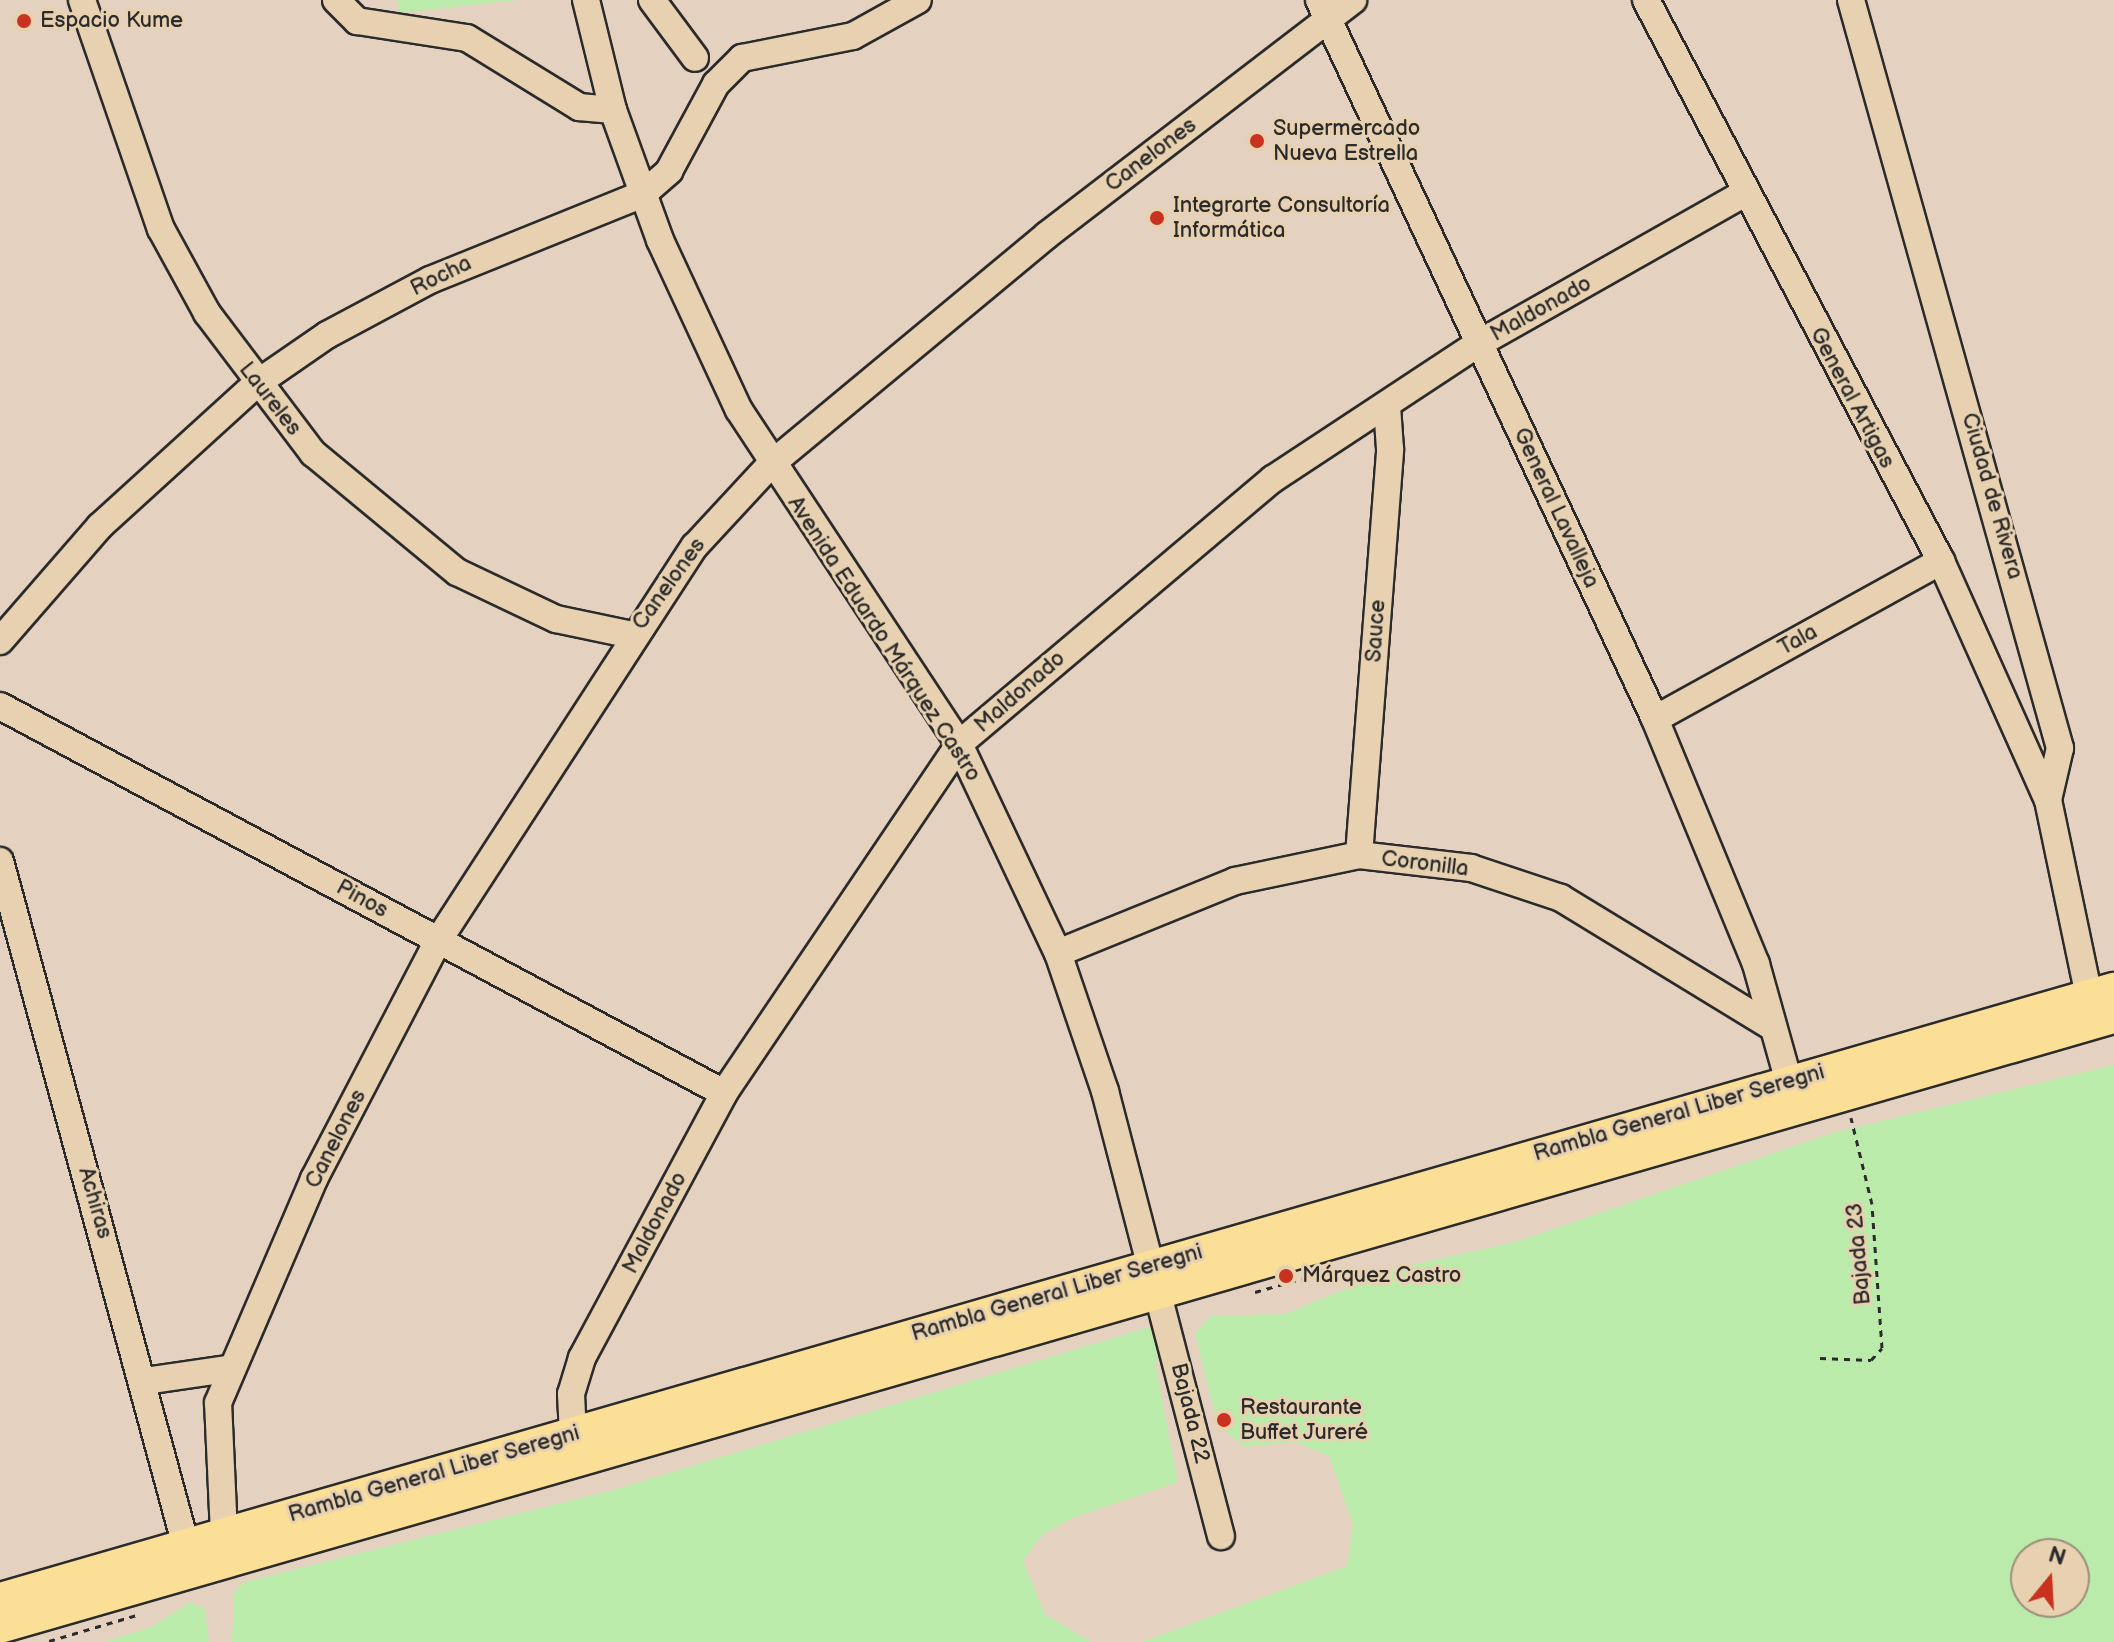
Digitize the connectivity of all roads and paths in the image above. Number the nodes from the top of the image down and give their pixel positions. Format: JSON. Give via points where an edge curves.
{"nodes":[{"id":1,"x":82,"y":0,"type":"edge"},
{"id":2,"x":336,"y":0,"type":"edge"},
{"id":3,"x":588,"y":0,"type":"edge"},
{"id":4,"x":652,"y":0,"type":"edge"},
{"id":5,"x":918,"y":0,"type":"edge"},
{"id":6,"x":1353,"y":0,"type":"edge"},
{"id":7,"x":1646,"y":0,"type":"edge"},
{"id":8,"x":1851,"y":0,"type":"edge"},
{"id":9,"x":1323,"y":10,"type":"edge"},
{"id":10,"x":695,"y":58,"type":"dead end"},
{"id":11,"x":613,"y":110,"type":"junction"},
{"id":12,"x":643,"y":194,"type":"junction"},
{"id":13,"x":1743,"y":194,"type":"junction"},
{"id":14,"x":1478,"y":344,"type":"junction"},
{"id":15,"x":256,"y":384,"type":"junction"},
{"id":16,"x":1387,"y":406,"type":"junction"},
{"id":17,"x":769,"y":466,"type":"junction"},
{"id":18,"x":1941,"y":561,"type":"junction"},
{"id":19,"x":632,"y":635,"type":"junction"},
{"id":20,"x":0,"y":641,"type":"edge"},
{"id":21,"x":0,"y":706,"type":"edge"},
{"id":22,"x":1655,"y":719,"type":"junction"},
{"id":23,"x":959,"y":744,"type":"junction"},
{"id":24,"x":2048,"y":800,"type":"junction"},
{"id":25,"x":1359,"y":855,"type":"junction"},
{"id":26,"x":0,"y":861,"type":"edge"},
{"id":27,"x":438,"y":941,"type":"junction"},
{"id":28,"x":1058,"y":953,"type":"junction"},
{"id":29,"x":2101,"y":992,"type":"edge"},
{"id":30,"x":2114,"y":1017,"type":"edge"},
{"id":31,"x":1769,"y":1025,"type":"junction"},
{"id":32,"x":1789,"y":1082,"type":"junction"},
{"id":33,"x":1844,"y":1092,"type":"junction"},
{"id":34,"x":724,"y":1093,"type":"junction"},
{"id":35,"x":1156,"y":1277,"type":"junction"},
{"id":36,"x":1820,"y":1358,"type":"dead end"},
{"id":37,"x":227,"y":1369,"type":"junction"},
{"id":38,"x":145,"y":1381,"type":"junction"},
{"id":39,"x":573,"y":1435,"type":"junction"},
{"id":40,"x":224,"y":1534,"type":"junction"},
{"id":41,"x":1221,"y":1536,"type":"dead end"},
{"id":42,"x":186,"y":1546,"type":"junction"},
{"id":43,"x":0,"y":1599,"type":"edge"},
{"id":44,"x":0,"y":1627,"type":"edge"}],
"edges":[{"from":1,"to":15,"type":"street","name":"Laureles","via":[[161,229]]},
{"from":2,"to":11,"type":"street","via":[[357,21],[467,38],[579,107]]},
{"from":3,"to":11,"type":"street","name":"Avenida Eduardo Márquez Castro"},
{"from":4,"to":10,"type":"street"},
{"from":5,"to":12,"type":"street","name":"Rocha","via":[[853,36],[742,58],[716,84],[669,171]]},
{"from":6,"to":9,"type":"street","name":"Canelones"},
{"from":7,"to":13,"type":"street","name":"General Artigas"},
{"from":8,"to":24,"type":"street","name":"Ciudad de Rivera","via":[[2052,712],[2060,748]]},
{"from":9,"to":14,"type":"street","name":"General Lavalleja"},
{"from":9,"to":17,"type":"street","name":"Canelones"},
{"from":11,"to":12,"type":"street","name":"Avenida Eduardo Márquez Castro"},
{"from":12,"to":15,"type":"street","name":"Rocha","via":[[430,280]]},
{"from":12,"to":17,"type":"street","name":"Avenida Eduardo Márquez Castro"},
{"from":13,"to":14,"type":"street","name":"Maldonado"},
{"from":13,"to":18,"type":"street","name":"General Artigas"},
{"from":14,"to":16,"type":"street","name":"Maldonado"},
{"from":14,"to":22,"type":"street","name":"General Lavalleja"},
{"from":15,"to":19,"type":"street","name":"Laureles","via":[[347,485],[457,572],[556,619]]},
{"from":15,"to":20,"type":"street","name":"Rocha","via":[[100,526]]},
{"from":16,"to":23,"type":"street","name":"Maldonado","via":[[1273,479]]},
{"from":16,"to":25,"type":"street","name":"Sauce","via":[[1390,449]]},
{"from":17,"to":19,"type":"street","name":"Canelones","via":[[729,503]]},
{"from":17,"to":23,"type":"street","name":"Avenida Eduardo Márquez Castro"},
{"from":18,"to":22,"type":"street","name":"Tala"},
{"from":18,"to":24,"type":"street","name":"General Artigas"},
{"from":19,"to":27,"type":"street","name":"Canelones"},
{"from":21,"to":27,"type":"street","name":"Pinos"},
{"from":22,"to":31,"type":"street","name":"General Lavalleja","via":[[1756,964]]},
{"from":23,"to":28,"type":"street","name":"Avenida Eduardo Márquez Castro"},
{"from":23,"to":34,"type":"street","name":"Maldonado"},
{"from":24,"to":29,"type":"street","name":"Ciudad de Rivera"},
{"from":25,"to":28,"type":"street","name":"Coronilla","via":[[1235,881]]},
{"from":25,"to":31,"type":"street","name":"Coronilla","via":[[1471,868],[1561,898]]},
{"from":26,"to":38,"type":"street","name":"Achiras"},
{"from":27,"to":34,"type":"street","name":"Pinos"},
{"from":27,"to":37,"type":"street","name":"Canelones","via":[[314,1179]]},
{"from":28,"to":35,"type":"street","name":"Avenida Eduardo Márquez Castro"},
{"from":29,"to":32,"type":"main road","name":"Rambla General Liber Seregni"},
{"from":30,"to":33,"type":"main road","name":"Rambla General Liber Seregni"},
{"from":31,"to":32,"type":"street","name":"General Lavalleja"},
{"from":32,"to":35,"type":"main road","name":"Rambla General Liber Seregni"},
{"from":33,"to":35,"type":"main road","name":"Rambla General Liber Seregni"},
{"from":33,"to":36,"type":"path","name":"Bajada 23","via":[[1872,1204],[1882,1348],[1871,1360],[1850,1364]]},
{"from":34,"to":39,"type":"street","name":"Maldonado","via":[[582,1358],[571,1394]]},
{"from":35,"to":39,"type":"main road","name":"Rambla General Liber Seregni"},
{"from":35,"to":41,"type":"street","name":"Bajada 22"},
{"from":35,"to":44,"type":"main road","name":"Rambla General Liber Seregni"},
{"from":37,"to":38,"type":"street"},
{"from":37,"to":40,"type":"street","name":"Canelones","via":[[217,1434]]},
{"from":38,"to":42,"type":"street","name":"Achiras"},
{"from":39,"to":40,"type":"main road","name":"Rambla General Liber Seregni"},
{"from":40,"to":42,"type":"main road","name":"Rambla General Liber Seregni"},
{"from":42,"to":43,"type":"main road","name":"Rambla General Liber Seregni"}]}
